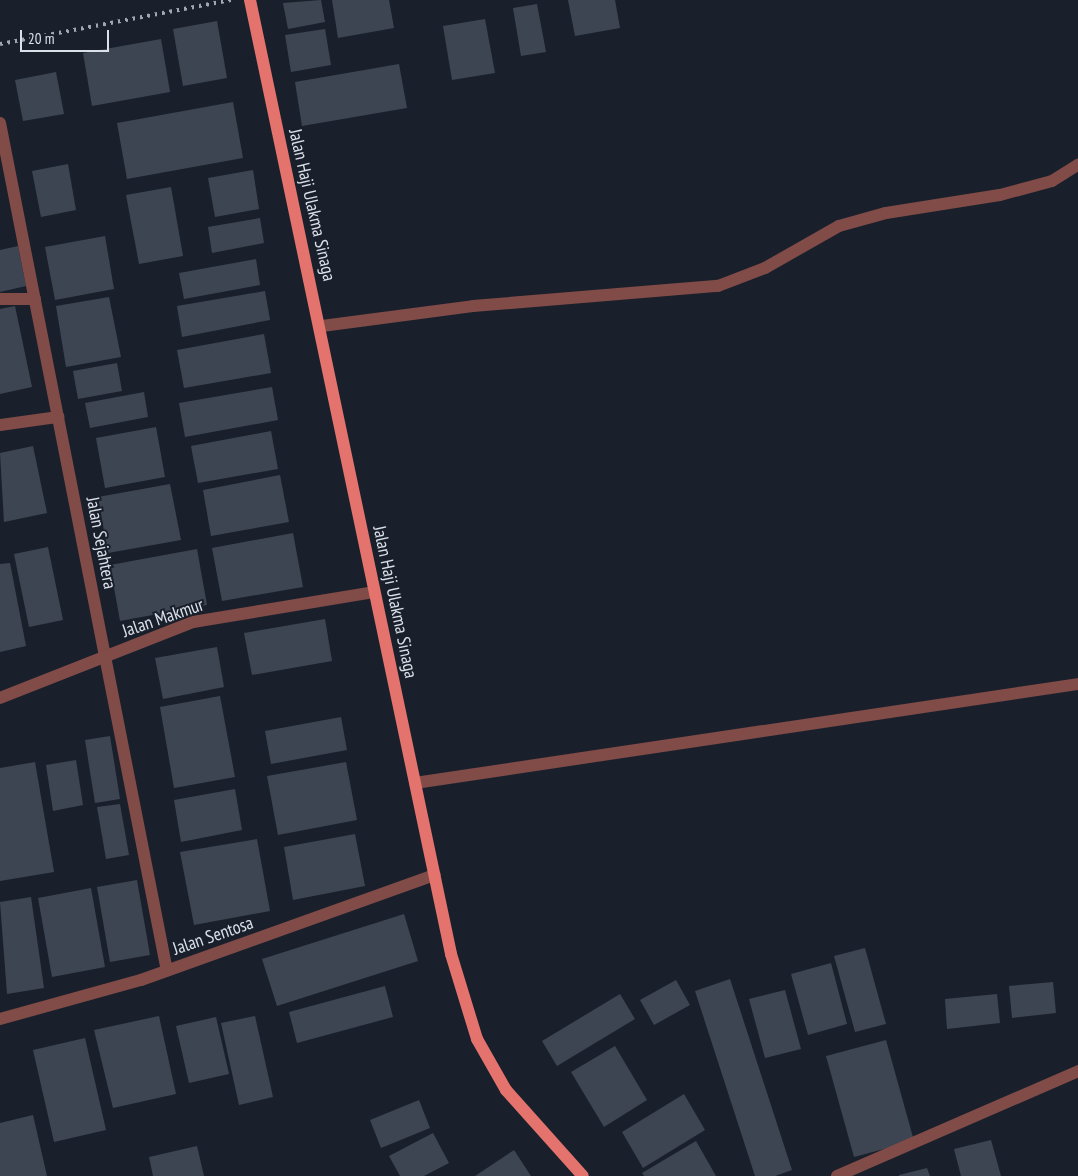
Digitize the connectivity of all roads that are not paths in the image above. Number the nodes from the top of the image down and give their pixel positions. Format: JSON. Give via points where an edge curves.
{"nodes":[{"id":1,"x":250,"y":0,"type":"edge"},
{"id":2,"x":0,"y":123,"type":"edge"},
{"id":3,"x":1078,"y":166,"type":"edge"},
{"id":4,"x":0,"y":299,"type":"edge"},
{"id":5,"x":35,"y":299,"type":"junction"},
{"id":6,"x":322,"y":326,"type":"junction"},
{"id":7,"x":58,"y":417,"type":"junction"},
{"id":8,"x":0,"y":425,"type":"edge"},
{"id":9,"x":374,"y":592,"type":"junction"},
{"id":10,"x":106,"y":657,"type":"junction"},
{"id":11,"x":1078,"y":684,"type":"edge"},
{"id":12,"x":0,"y":698,"type":"edge"},
{"id":13,"x":415,"y":783,"type":"junction"},
{"id":14,"x":434,"y":875,"type":"junction"},
{"id":15,"x":167,"y":971,"type":"junction"},
{"id":16,"x":0,"y":1018,"type":"edge"},
{"id":17,"x":1078,"y":1071,"type":"edge"},
{"id":18,"x":583,"y":1176,"type":"edge"},
{"id":19,"x":837,"y":1176,"type":"edge"}],
"edges":[{"from":1,"to":6,"type":"main road","name":"Jalan Haji Ulakma Sinaga"},
{"from":2,"to":5,"type":"street","name":"Jalan Sejahtera"},
{"from":3,"to":6,"type":"street","via":[[1052,181],[1000,195],[886,212],[839,226],[765,268],[718,286],[473,306]]},
{"from":4,"to":5,"type":"street"},
{"from":5,"to":7,"type":"street","name":"Jalan Sejahtera"},
{"from":6,"to":9,"type":"main road","name":"Jalan Haji Ulakma Sinaga"},
{"from":7,"to":8,"type":"street"},
{"from":7,"to":10,"type":"street","name":"Jalan Sejahtera"},
{"from":9,"to":10,"type":"street","name":"Jalan Makmur","via":[[193,622]]},
{"from":9,"to":13,"type":"main road","name":"Jalan Haji Ulakma Sinaga"},
{"from":10,"to":12,"type":"street","name":"Jalan Makmur"},
{"from":10,"to":15,"type":"street","name":"Jalan Sejahtera"},
{"from":11,"to":13,"type":"street"},
{"from":13,"to":14,"type":"main road","name":"Jalan Haji Ulakma Sinaga"},
{"from":14,"to":15,"type":"street","name":"Jalan Sentosa"},
{"from":14,"to":18,"type":"main road","name":"Jalan Haji Ulakma Sinaga","via":[[477,1039],[506,1090]]},
{"from":15,"to":16,"type":"street","name":"Jalan Sentosa"},
{"from":17,"to":19,"type":"street"}]}
